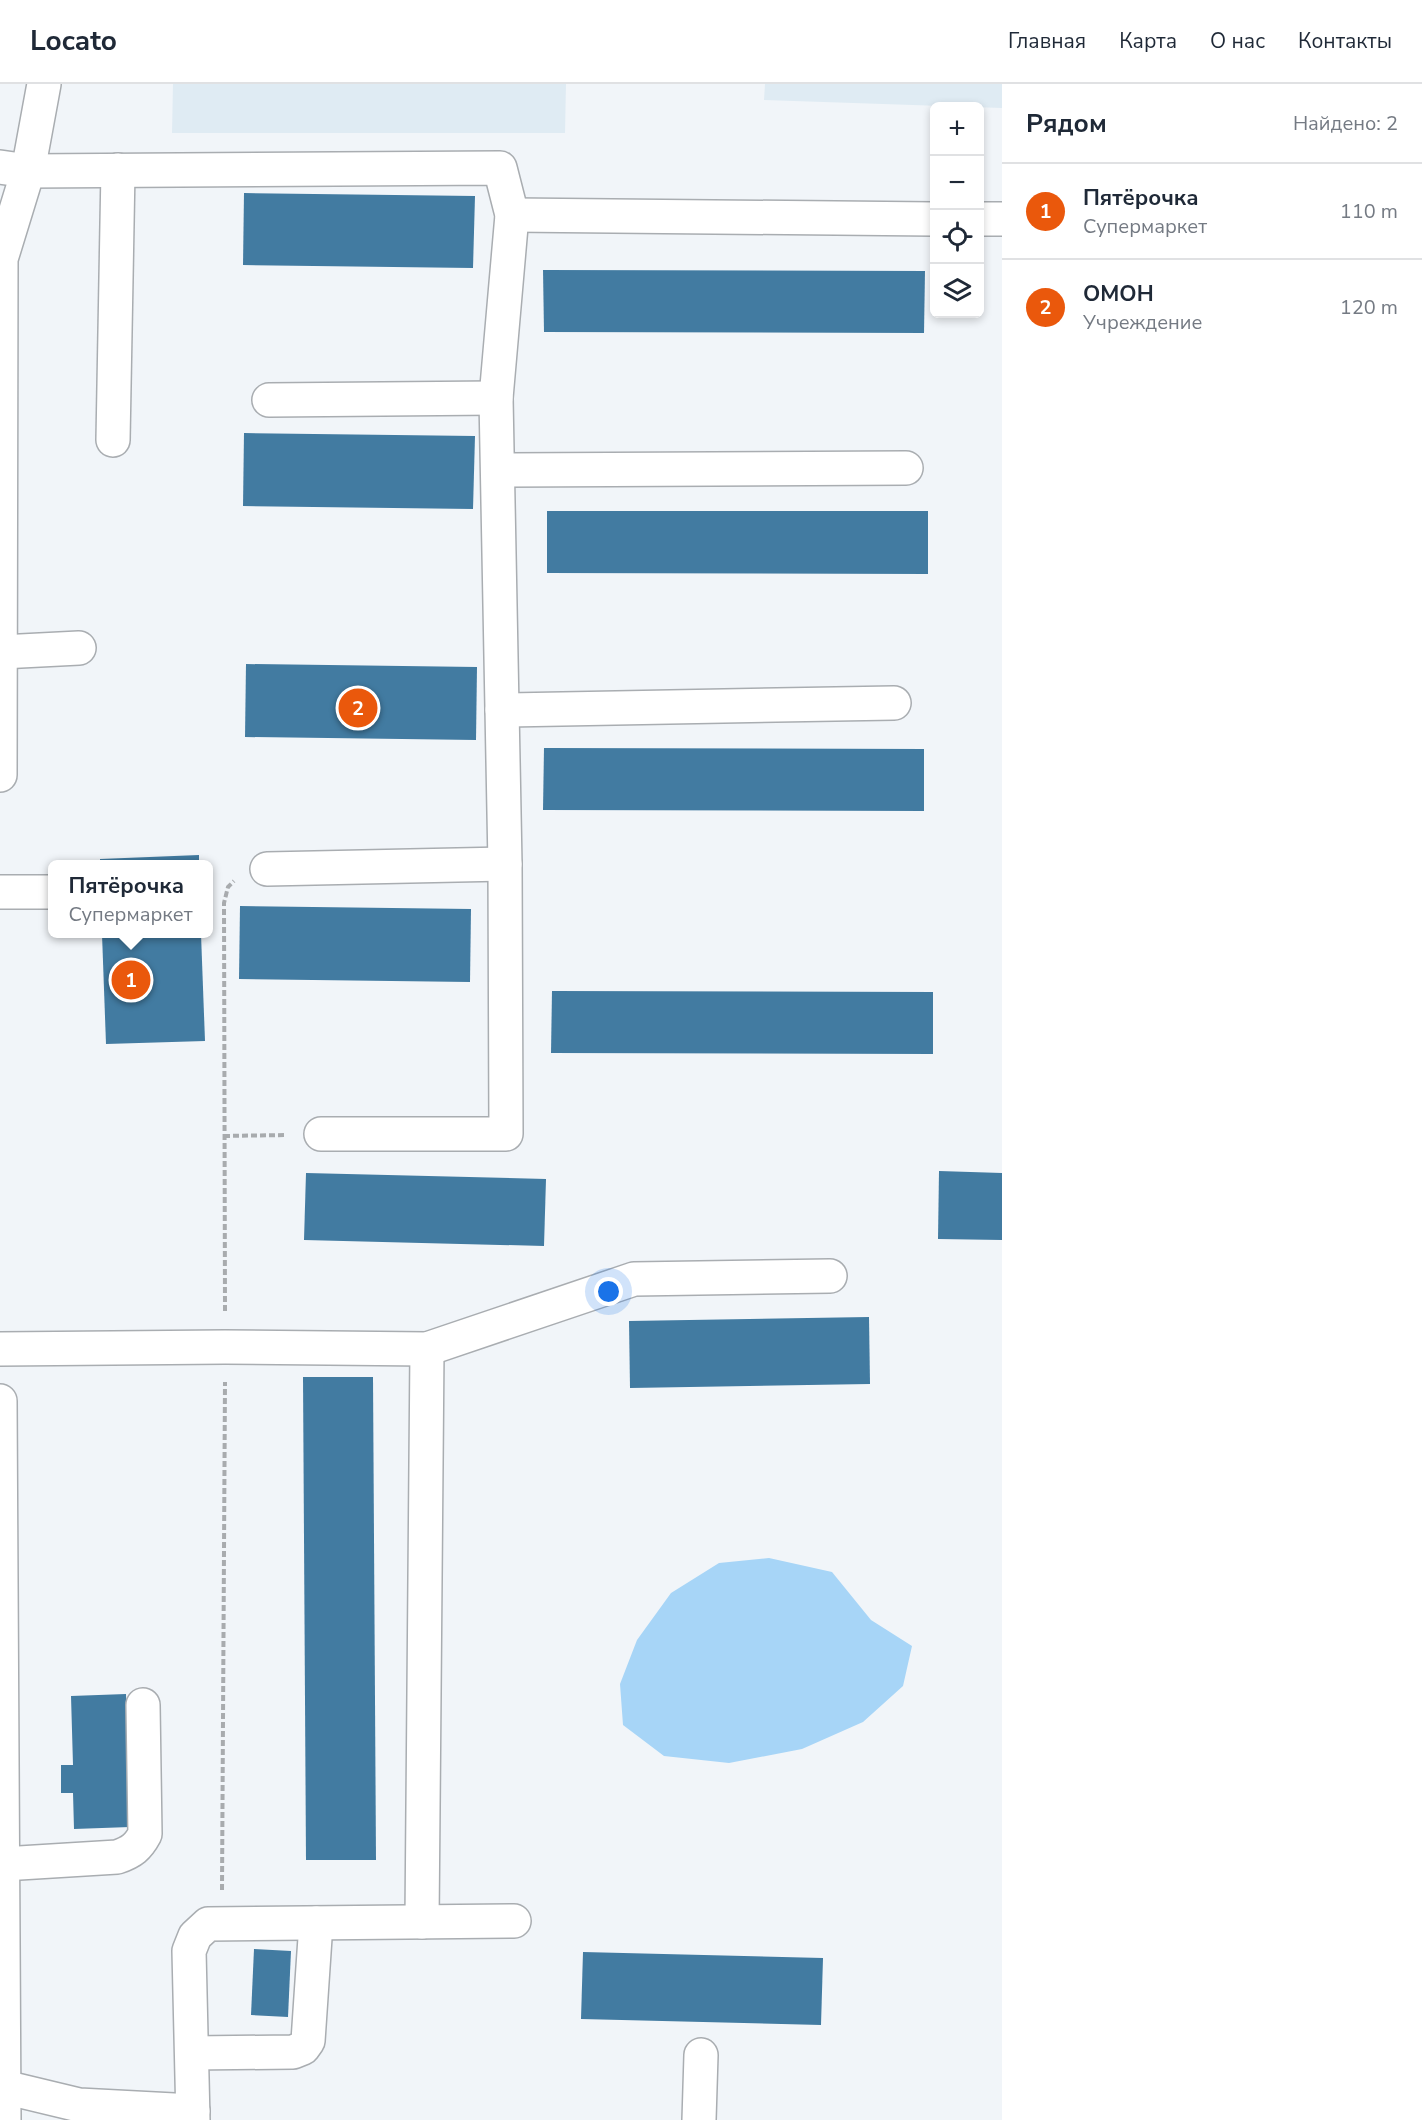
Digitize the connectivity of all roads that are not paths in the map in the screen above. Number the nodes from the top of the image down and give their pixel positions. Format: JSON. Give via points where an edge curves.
{"nodes":[{"id":1,"x":44,"y":84,"type":"edge"},
{"id":2,"x":14,"y":169,"type":"edge"},
{"id":3,"x":118,"y":170,"type":"junction"},
{"id":4,"x":512,"y":215,"type":"junction"},
{"id":5,"x":930,"y":219,"type":"edge"},
{"id":6,"x":984,"y":219,"type":"edge"},
{"id":7,"x":1002,"y":219,"type":"edge"},
{"id":8,"x":496,"y":398,"type":"junction"},
{"id":9,"x":269,"y":400,"type":"dead end"},
{"id":10,"x":113,"y":440,"type":"dead end"},
{"id":11,"x":906,"y":468,"type":"dead end"},
{"id":12,"x":498,"y":470,"type":"junction"},
{"id":13,"x":79,"y":648,"type":"dead end"},
{"id":14,"x":1,"y":652,"type":"edge"},
{"id":15,"x":894,"y":703,"type":"dead end"},
{"id":16,"x":502,"y":710,"type":"junction"},
{"id":17,"x":0,"y":731,"type":"edge"},
{"id":18,"x":0,"y":775,"type":"edge"},
{"id":19,"x":505,"y":864,"type":"junction"},
{"id":20,"x":267,"y":869,"type":"dead end"},
{"id":21,"x":0,"y":892,"type":"edge"},
{"id":22,"x":48,"y":892,"type":"edge"},
{"id":23,"x":321,"y":1134,"type":"road end"},
{"id":24,"x":830,"y":1276,"type":"dead end"},
{"id":25,"x":0,"y":1349,"type":"edge"},
{"id":26,"x":427,"y":1349,"type":"junction"},
{"id":27,"x":0,"y":1401,"type":"edge"},
{"id":28,"x":0,"y":1410,"type":"edge"},
{"id":29,"x":143,"y":1705,"type":"dead end"},
{"id":30,"x":3,"y":1864,"type":"junction"},
{"id":31,"x":514,"y":1921,"type":"dead end"},
{"id":32,"x":422,"y":1922,"type":"junction"},
{"id":33,"x":316,"y":1923,"type":"junction"},
{"id":34,"x":192,"y":2053,"type":"junction"},
{"id":35,"x":702,"y":2055,"type":"dead end"},
{"id":36,"x":2,"y":2086,"type":"edge"},
{"id":37,"x":193,"y":2116,"type":"edge"},
{"id":38,"x":4,"y":2120,"type":"edge"},
{"id":39,"x":699,"y":2120,"type":"edge"}],
"edges":[{"from":1,"to":2,"type":"street"},
{"from":2,"to":3,"type":"street"},
{"from":2,"to":14,"type":"street","via":[[1,259]]},
{"from":3,"to":4,"type":"street","via":[[500,168]]},
{"from":3,"to":10,"type":"street"},
{"from":4,"to":5,"type":"street"},
{"from":4,"to":8,"type":"street"},
{"from":6,"to":7,"type":"street"},
{"from":8,"to":9,"type":"street"},
{"from":8,"to":12,"type":"street"},
{"from":11,"to":12,"type":"street"},
{"from":12,"to":16,"type":"street"},
{"from":13,"to":14,"type":"street"},
{"from":14,"to":17,"type":"street"},
{"from":15,"to":16,"type":"street"},
{"from":16,"to":19,"type":"street"},
{"from":17,"to":18,"type":"street"},
{"from":19,"to":20,"type":"street"},
{"from":19,"to":23,"type":"street","via":[[506,1134]]},
{"from":21,"to":22,"type":"street"},
{"from":24,"to":26,"type":"street","via":[[634,1279]]},
{"from":25,"to":26,"type":"street"},
{"from":26,"to":32,"type":"street"},
{"from":27,"to":28,"type":"street"},
{"from":28,"to":30,"type":"street"},
{"from":29,"to":30,"type":"street","via":[[145,1834],[138,1846],[117,1857]]},
{"from":30,"to":36,"type":"street"},
{"from":31,"to":32,"type":"street"},
{"from":32,"to":33,"type":"street"},
{"from":33,"to":34,"type":"street","via":[[308,2041],[303,2048],[293,2052]]},
{"from":33,"to":34,"type":"street","via":[[208,1924],[195,1936],[189,1951]]},
{"from":34,"to":37,"type":"street"},
{"from":35,"to":39,"type":"street"},
{"from":36,"to":37,"type":"street","via":[[79,2105]]},
{"from":36,"to":38,"type":"street"}]}
